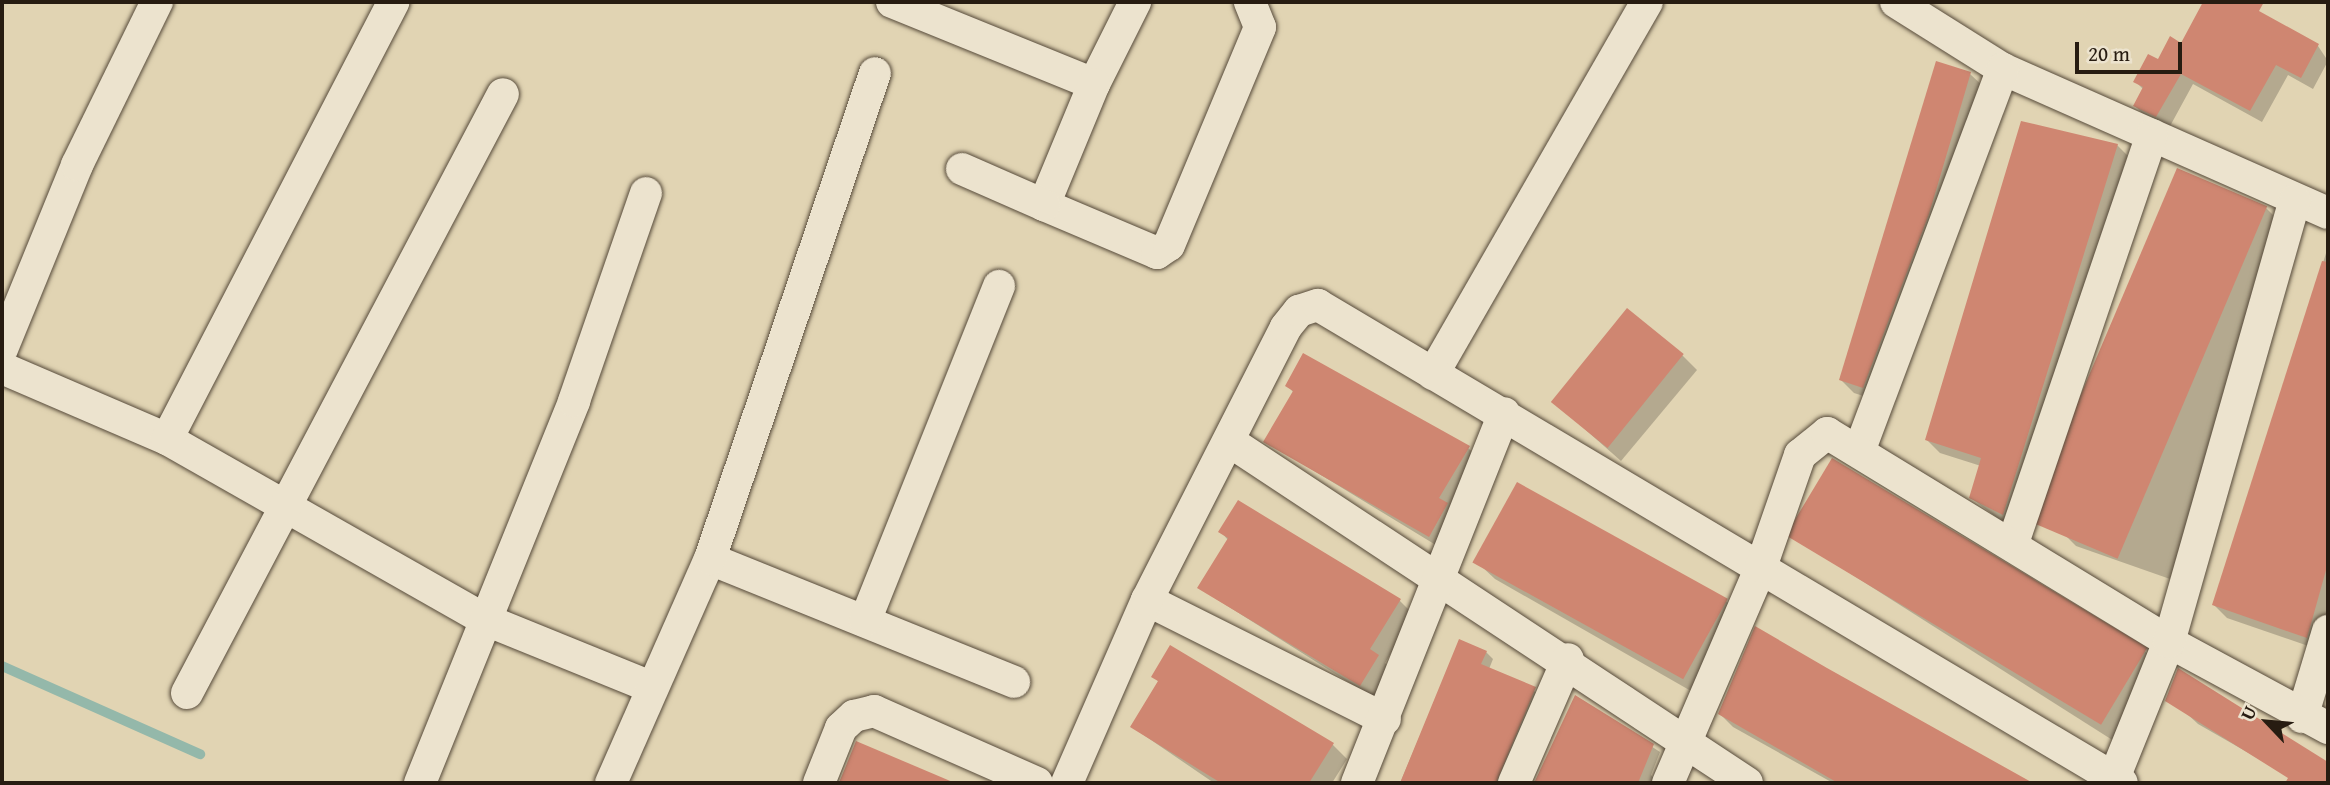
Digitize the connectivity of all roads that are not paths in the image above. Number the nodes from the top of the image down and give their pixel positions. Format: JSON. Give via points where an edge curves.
{"nodes":[{"id":1,"x":157,"y":2,"type":"edge"},
{"id":2,"x":394,"y":2,"type":"edge"},
{"id":3,"x":892,"y":2,"type":"edge"},
{"id":4,"x":1135,"y":2,"type":"edge"},
{"id":5,"x":1250,"y":2,"type":"edge"},
{"id":6,"x":1647,"y":2,"type":"edge"},
{"id":7,"x":1896,"y":2,"type":"edge"},
{"id":8,"x":2003,"y":69,"type":"junction"},
{"id":9,"x":875,"y":73,"type":"dead end"},
{"id":10,"x":1094,"y":83,"type":"junction"},
{"id":11,"x":503,"y":94,"type":"dead end"},
{"id":12,"x":2152,"y":135,"type":"junction"},
{"id":13,"x":962,"y":169,"type":"dead end"},
{"id":14,"x":646,"y":192,"type":"dead end"},
{"id":15,"x":2295,"y":201,"type":"junction"},
{"id":16,"x":1044,"y":205,"type":"junction"},
{"id":17,"x":2328,"y":213,"type":"edge"},
{"id":18,"x":999,"y":286,"type":"dead end"},
{"id":19,"x":2,"y":349,"type":"edge"},
{"id":20,"x":2,"y":368,"type":"edge"},
{"id":21,"x":1433,"y":374,"type":"junction"},
{"id":22,"x":1504,"y":413,"type":"junction"},
{"id":23,"x":167,"y":439,"type":"junction"},
{"id":24,"x":1232,"y":443,"type":"junction"},
{"id":25,"x":1860,"y":449,"type":"junction"},
{"id":26,"x":287,"y":502,"type":"junction"},
{"id":27,"x":2013,"y":543,"type":"junction"},
{"id":28,"x":710,"y":559,"type":"junction"},
{"id":29,"x":1760,"y":567,"type":"junction"},
{"id":30,"x":1443,"y":578,"type":"junction"},
{"id":31,"x":1147,"y":600,"type":"junction"},
{"id":32,"x":486,"y":620,"type":"junction"},
{"id":33,"x":865,"y":621,"type":"junction"},
{"id":34,"x":2328,"y":631,"type":"edge"},
{"id":35,"x":2169,"y":642,"type":"junction"},
{"id":36,"x":1568,"y":659,"type":"junction"},
{"id":37,"x":1014,"y":682,"type":"dead end"},
{"id":38,"x":651,"y":687,"type":"junction"},
{"id":39,"x":187,"y":693,"type":"dead end"},
{"id":40,"x":1385,"y":719,"type":"junction"},
{"id":41,"x":2315,"y":722,"type":"edge"},
{"id":42,"x":1685,"y":743,"type":"junction"},
{"id":43,"x":2116,"y":782,"type":"edge"},
{"id":44,"x":420,"y":783,"type":"edge"},
{"id":45,"x":611,"y":783,"type":"edge"},
{"id":46,"x":819,"y":783,"type":"edge"},
{"id":47,"x":1037,"y":783,"type":"edge"},
{"id":48,"x":1067,"y":783,"type":"edge"},
{"id":49,"x":1357,"y":783,"type":"edge"},
{"id":50,"x":1514,"y":783,"type":"edge"},
{"id":51,"x":1668,"y":783,"type":"edge"},
{"id":52,"x":1747,"y":783,"type":"edge"}],
"edges":[{"from":1,"to":19,"type":"street","via":[[77,164]]},
{"from":2,"to":23,"type":"street"},
{"from":3,"to":10,"type":"street"},
{"from":4,"to":10,"type":"street"},
{"from":5,"to":16,"type":"street","via":[[1260,27],[1169,245],[1157,253]]},
{"from":6,"to":21,"type":"street"},
{"from":7,"to":8,"type":"street"},
{"from":8,"to":12,"type":"street"},
{"from":8,"to":25,"type":"street"},
{"from":9,"to":28,"type":"street"},
{"from":10,"to":16,"type":"street"},
{"from":11,"to":26,"type":"street"},
{"from":12,"to":15,"type":"street"},
{"from":12,"to":27,"type":"street"},
{"from":13,"to":16,"type":"street"},
{"from":14,"to":32,"type":"street","via":[[574,401]]},
{"from":15,"to":17,"type":"street"},
{"from":15,"to":35,"type":"street"},
{"from":18,"to":33,"type":"street"},
{"from":20,"to":23,"type":"street"},
{"from":21,"to":22,"type":"street"},
{"from":21,"to":24,"type":"street","via":[[1318,305],[1298,311]]},
{"from":22,"to":29,"type":"street"},
{"from":22,"to":30,"type":"street"},
{"from":23,"to":26,"type":"street"},
{"from":24,"to":30,"type":"street"},
{"from":24,"to":31,"type":"street"},
{"from":25,"to":27,"type":"street"},
{"from":25,"to":29,"type":"street","via":[[1827,433],[1800,455]]},
{"from":26,"to":32,"type":"street"},
{"from":26,"to":39,"type":"street"},
{"from":27,"to":35,"type":"street"},
{"from":28,"to":33,"type":"street"},
{"from":28,"to":38,"type":"street"},
{"from":29,"to":42,"type":"street"},
{"from":29,"to":43,"type":"street"},
{"from":30,"to":36,"type":"street"},
{"from":30,"to":40,"type":"street"},
{"from":31,"to":40,"type":"street"},
{"from":31,"to":48,"type":"street"},
{"from":32,"to":38,"type":"street"},
{"from":32,"to":44,"type":"street"},
{"from":33,"to":37,"type":"street"},
{"from":34,"to":41,"type":"street"},
{"from":35,"to":41,"type":"street"},
{"from":35,"to":43,"type":"street"},
{"from":36,"to":42,"type":"street"},
{"from":36,"to":50,"type":"street"},
{"from":38,"to":45,"type":"street"},
{"from":40,"to":49,"type":"street"},
{"from":42,"to":51,"type":"street"},
{"from":42,"to":52,"type":"street"},
{"from":46,"to":47,"type":"street","via":[[841,728],[854,716],[874,712]]}]}
